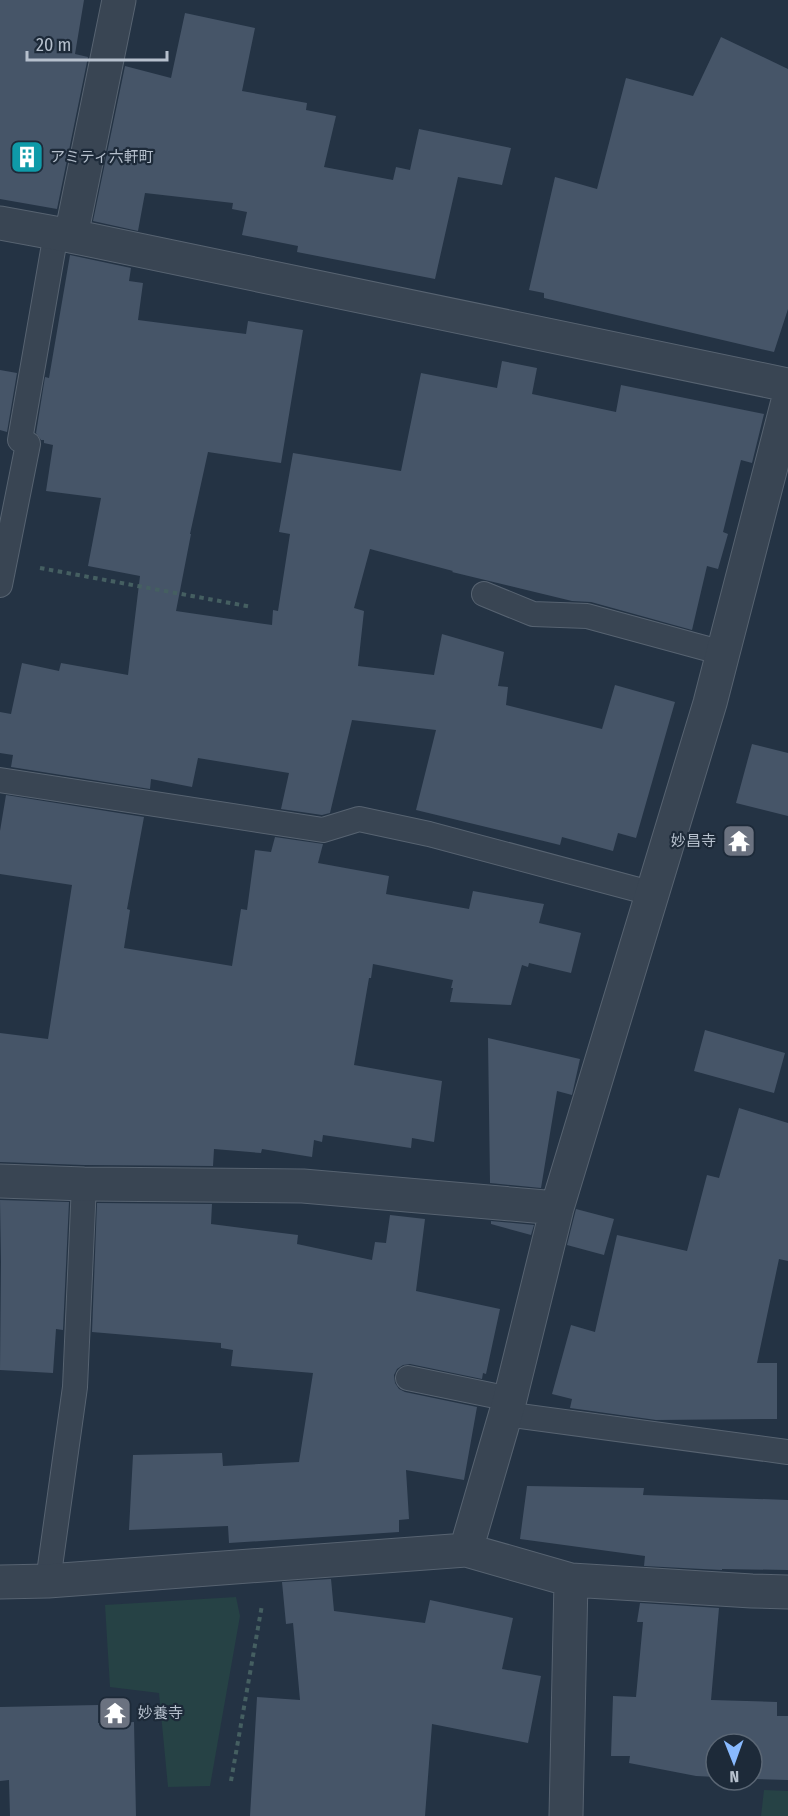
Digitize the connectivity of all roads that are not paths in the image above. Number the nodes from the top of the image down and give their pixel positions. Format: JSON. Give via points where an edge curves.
{"nodes":[{"id":1,"x":119,"y":0,"type":"edge"},
{"id":2,"x":0,"y":223,"type":"edge"},
{"id":3,"x":64,"y":234,"type":"junction"},
{"id":4,"x":788,"y":385,"type":"edge"},
{"id":5,"x":788,"y":401,"type":"edge"},
{"id":6,"x":784,"y":434,"type":"edge"},
{"id":7,"x":2,"y":573,"type":"edge"},
{"id":8,"x":484,"y":594,"type":"dead end"},
{"id":9,"x":723,"y":653,"type":"junction"},
{"id":10,"x":0,"y":780,"type":"edge"},
{"id":11,"x":654,"y":894,"type":"junction"},
{"id":12,"x":0,"y":1182,"type":"edge"},
{"id":13,"x":84,"y":1184,"type":"junction"},
{"id":14,"x":557,"y":1208,"type":"junction"},
{"id":15,"x":408,"y":1378,"type":"dead end"},
{"id":16,"x":508,"y":1407,"type":"junction"},
{"id":17,"x":788,"y":1452,"type":"edge"},
{"id":18,"x":466,"y":1550,"type":"junction"},
{"id":19,"x":571,"y":1580,"type":"junction"},
{"id":20,"x":48,"y":1581,"type":"junction"},
{"id":21,"x":0,"y":1582,"type":"edge"},
{"id":22,"x":788,"y":1592,"type":"edge"},
{"id":23,"x":566,"y":1816,"type":"edge"}],
"edges":[{"from":1,"to":3,"type":"street"},
{"from":2,"to":3,"type":"street"},
{"from":3,"to":4,"type":"street"},
{"from":3,"to":7,"type":"lane","via":[[20,440],[28,444]]},
{"from":5,"to":6,"type":"street"},
{"from":6,"to":9,"type":"street"},
{"from":8,"to":9,"type":"lane","via":[[533,614],[587,616]]},
{"from":9,"to":11,"type":"street"},
{"from":10,"to":11,"type":"lane","via":[[323,830],[358,819]]},
{"from":11,"to":14,"type":"street"},
{"from":12,"to":13,"type":"street"},
{"from":13,"to":14,"type":"street","via":[[303,1186]]},
{"from":13,"to":20,"type":"lane","via":[[75,1387]]},
{"from":14,"to":16,"type":"street"},
{"from":15,"to":16,"type":"lane"},
{"from":16,"to":17,"type":"lane"},
{"from":16,"to":18,"type":"street"},
{"from":18,"to":19,"type":"street"},
{"from":18,"to":20,"type":"street"},
{"from":19,"to":22,"type":"street"},
{"from":19,"to":23,"type":"street"},
{"from":20,"to":21,"type":"street"}]}
